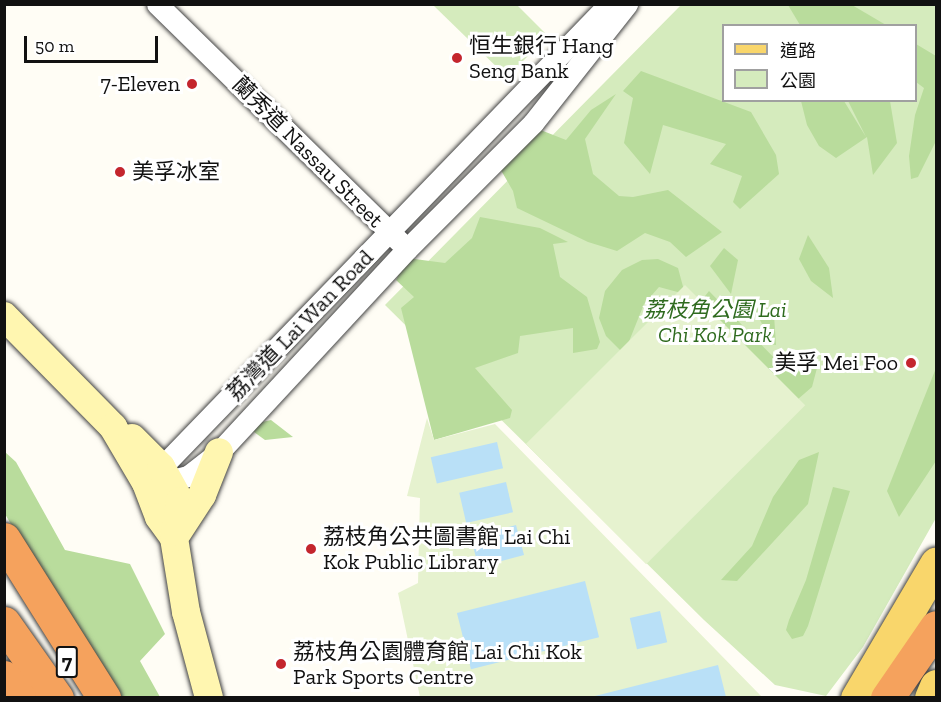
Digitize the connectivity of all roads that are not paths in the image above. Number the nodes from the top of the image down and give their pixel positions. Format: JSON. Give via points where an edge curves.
{"nodes":[{"id":1,"x":157,"y":4,"type":"edge"},
{"id":2,"x":609,"y":4,"type":"edge"},
{"id":3,"x":627,"y":4,"type":"edge"},
{"id":4,"x":390,"y":232,"type":"junction"},
{"id":5,"x":407,"y":249,"type":"junction"},
{"id":6,"x":4,"y":316,"type":"edge"},
{"id":7,"x":224,"y":445,"type":"junction"},
{"id":8,"x":160,"y":478,"type":"junction"},
{"id":9,"x":174,"y":538,"type":"junction"},
{"id":10,"x":4,"y":539,"type":"edge"},
{"id":11,"x":936,"y":564,"type":"edge"},
{"id":12,"x":4,"y":573,"type":"edge"},
{"id":13,"x":4,"y":623,"type":"edge"},
{"id":14,"x":936,"y":627,"type":"edge"},
{"id":15,"x":4,"y":677,"type":"edge"},
{"id":16,"x":936,"y":686,"type":"edge"},
{"id":17,"x":19,"y":698,"type":"edge"},
{"id":18,"x":57,"y":698,"type":"edge"},
{"id":19,"x":96,"y":698,"type":"edge"},
{"id":20,"x":104,"y":698,"type":"edge"},
{"id":21,"x":209,"y":698,"type":"edge"},
{"id":22,"x":858,"y":698,"type":"edge"},
{"id":23,"x":887,"y":698,"type":"edge"},
{"id":24,"x":931,"y":698,"type":"edge"}],
"edges":[{"from":1,"to":4,"type":"street","name":"蘭秀道 Nassau Street"},
{"from":2,"to":4,"type":"street","name":"荔灣道 Lai Wan Road"},
{"from":3,"to":5,"type":"street","name":"荔灣道 Lai Wan Road","via":[[537,119]]},
{"from":4,"to":5,"type":"street","name":"蘭秀道 Nassau Street"},
{"from":4,"to":8,"type":"street","name":"荔灣道 Lai Wan Road"},
{"from":5,"to":7,"type":"street","name":"荔灣道 Lai Wan Road"},
{"from":6,"to":8,"type":"main road"},
{"from":7,"to":8,"type":"street","name":"荔灣道 Lai Wan Road","via":[[188,476]]},
{"from":7,"to":9,"type":"main road","via":[[202,495]]},
{"from":8,"to":9,"type":"main road","via":[[159,517]]},
{"from":9,"to":21,"type":"main road","via":[[186,612]]},
{"from":10,"to":20,"type":"highway"},
{"from":11,"to":22,"type":"main road"},
{"from":12,"to":19,"type":"highway","number":"7","via":[[39,626]]},
{"from":13,"to":18,"type":"highway","number":"7"},
{"from":14,"to":23,"type":"highway"},
{"from":15,"to":17,"type":"highway"},
{"from":16,"to":24,"type":"main road"}]}
